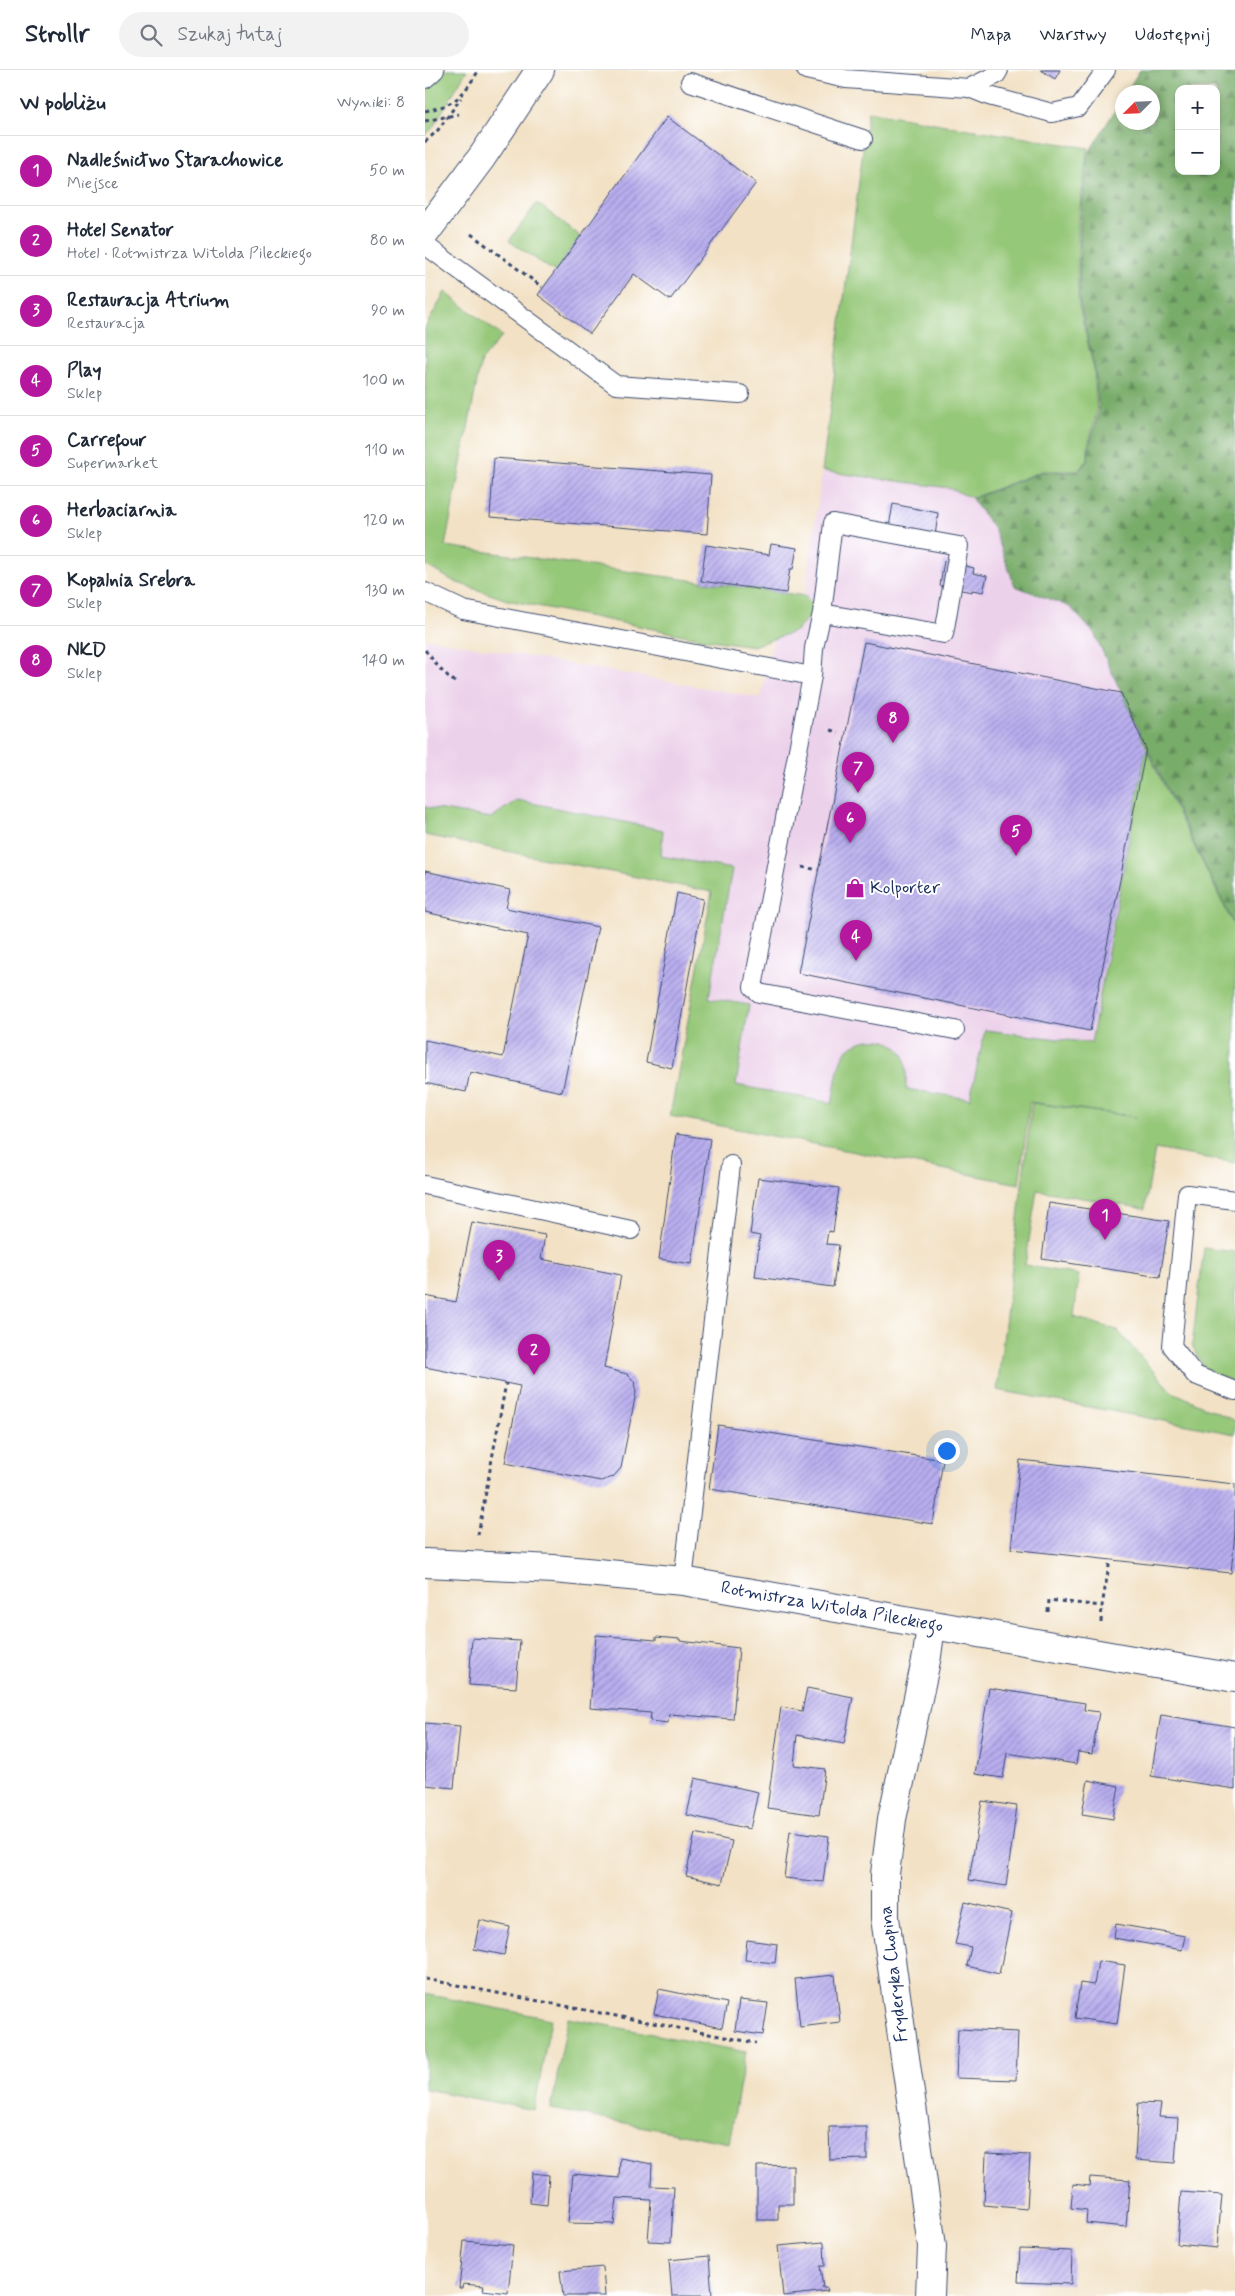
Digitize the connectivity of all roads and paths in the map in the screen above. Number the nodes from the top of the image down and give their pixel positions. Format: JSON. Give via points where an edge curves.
{"nodes":[{"id":1,"x":435,"y":70,"type":"edge"},
{"id":2,"x":479,"y":70,"type":"edge"},
{"id":3,"x":540,"y":70,"type":"edge"},
{"id":4,"x":806,"y":70,"type":"edge"},
{"id":5,"x":999,"y":70,"type":"edge"},
{"id":6,"x":1106,"y":70,"type":"edge"},
{"id":7,"x":425,"y":79,"type":"edge"},
{"id":8,"x":690,"y":82,"type":"dead end"},
{"id":9,"x":969,"y":88,"type":"junction"},
{"id":10,"x":461,"y":97,"type":"junction"},
{"id":11,"x":425,"y":111,"type":"edge"},
{"id":12,"x":459,"y":114,"type":"dead end"},
{"id":13,"x":447,"y":116,"type":"junction"},
{"id":14,"x":425,"y":121,"type":"edge"},
{"id":15,"x":863,"y":139,"type":"dead end"},
{"id":16,"x":425,"y":142,"type":"edge"},
{"id":17,"x":425,"y":233,"type":"edge"},
{"id":18,"x":471,"y":234,"type":"dead end"},
{"id":19,"x":425,"y":245,"type":"edge"},
{"id":20,"x":542,"y":287,"type":"dead end"},
{"id":21,"x":740,"y":394,"type":"dead end"},
{"id":22,"x":425,"y":592,"type":"edge"},
{"id":23,"x":822,"y":613,"type":"junction"},
{"id":24,"x":425,"y":650,"type":"edge"},
{"id":25,"x":812,"y":676,"type":"junction"},
{"id":26,"x":457,"y":684,"type":"dead end"},
{"id":27,"x":827,"y":729,"type":"dead end"},
{"id":28,"x":838,"y":732,"type":"dead end"},
{"id":29,"x":955,"y":1030,"type":"dead end"},
{"id":30,"x":731,"y":1165,"type":"dead end"},
{"id":31,"x":425,"y":1185,"type":"edge"},
{"id":32,"x":1235,"y":1200,"type":"edge"},
{"id":33,"x":631,"y":1230,"type":"dead end"},
{"id":34,"x":506,"y":1383,"type":"dead end"},
{"id":35,"x":1235,"y":1391,"type":"edge"},
{"id":36,"x":1110,"y":1560,"type":"dead end"},
{"id":37,"x":425,"y":1564,"type":"edge"},
{"id":38,"x":472,"y":1566,"type":"junction"},
{"id":39,"x":683,"y":1581,"type":"junction"},
{"id":40,"x":1102,"y":1606,"type":"junction"},
{"id":41,"x":1047,"y":1614,"type":"dead end"},
{"id":42,"x":1101,"y":1624,"type":"dead end"},
{"id":43,"x":931,"y":1625,"type":"junction"},
{"id":44,"x":1235,"y":1678,"type":"edge"},
{"id":45,"x":425,"y":1979,"type":"edge"},
{"id":46,"x":756,"y":2043,"type":"dead end"},
{"id":47,"x":930,"y":2296,"type":"edge"}],
"edges":[{"from":1,"to":7,"type":"lane"},
{"from":2,"to":10,"type":"path"},
{"from":3,"to":17,"type":"street","via":[[482,157]]},
{"from":4,"to":9,"type":"lane","via":[[846,80]]},
{"from":5,"to":9,"type":"lane","via":[[996,75]]},
{"from":6,"to":9,"type":"lane","via":[[1079,107],[1052,113]]},
{"from":8,"to":15,"type":"lane"},
{"from":10,"to":11,"type":"path"},
{"from":10,"to":13,"type":"path"},
{"from":12,"to":13,"type":"path"},
{"from":13,"to":14,"type":"path"},
{"from":13,"to":16,"type":"path"},
{"from":18,"to":20,"type":"path"},
{"from":19,"to":21,"type":"lane","via":[[616,385]]},
{"from":22,"to":25,"type":"lane","via":[[463,610]]},
{"from":23,"to":23,"type":"lane","via":[[833,524],[959,546],[944,634]]},
{"from":23,"to":25,"type":"lane"},
{"from":24,"to":26,"type":"path","via":[[440,670]]},
{"from":25,"to":29,"type":"lane","via":[[753,987],[759,993]]},
{"from":27,"to":28,"type":"path"},
{"from":30,"to":39,"type":"lane"},
{"from":31,"to":33,"type":"lane"},
{"from":32,"to":35,"type":"lane","via":[[1187,1194],[1172,1346],[1195,1375]]},
{"from":34,"to":38,"type":"path"},
{"from":36,"to":40,"type":"path"},
{"from":37,"to":38,"type":"street","name":"Rotmistrza Witolda Pileckiego"},
{"from":38,"to":39,"type":"street","name":"Rotmistrza Witolda Pileckiego","via":[[554,1569]]},
{"from":39,"to":43,"type":"street","name":"Rotmistrza Witolda Pileckiego"},
{"from":40,"to":41,"type":"path","via":[[1049,1600]]},
{"from":40,"to":42,"type":"path"},
{"from":43,"to":44,"type":"street","name":"Rotmistrza Witolda Pileckiego"},
{"from":43,"to":47,"type":"street","name":"Fryderyka Chopina","via":[[892,1819],[885,1874],[885,1918],[932,2246]]},
{"from":45,"to":46,"type":"path"}]}
